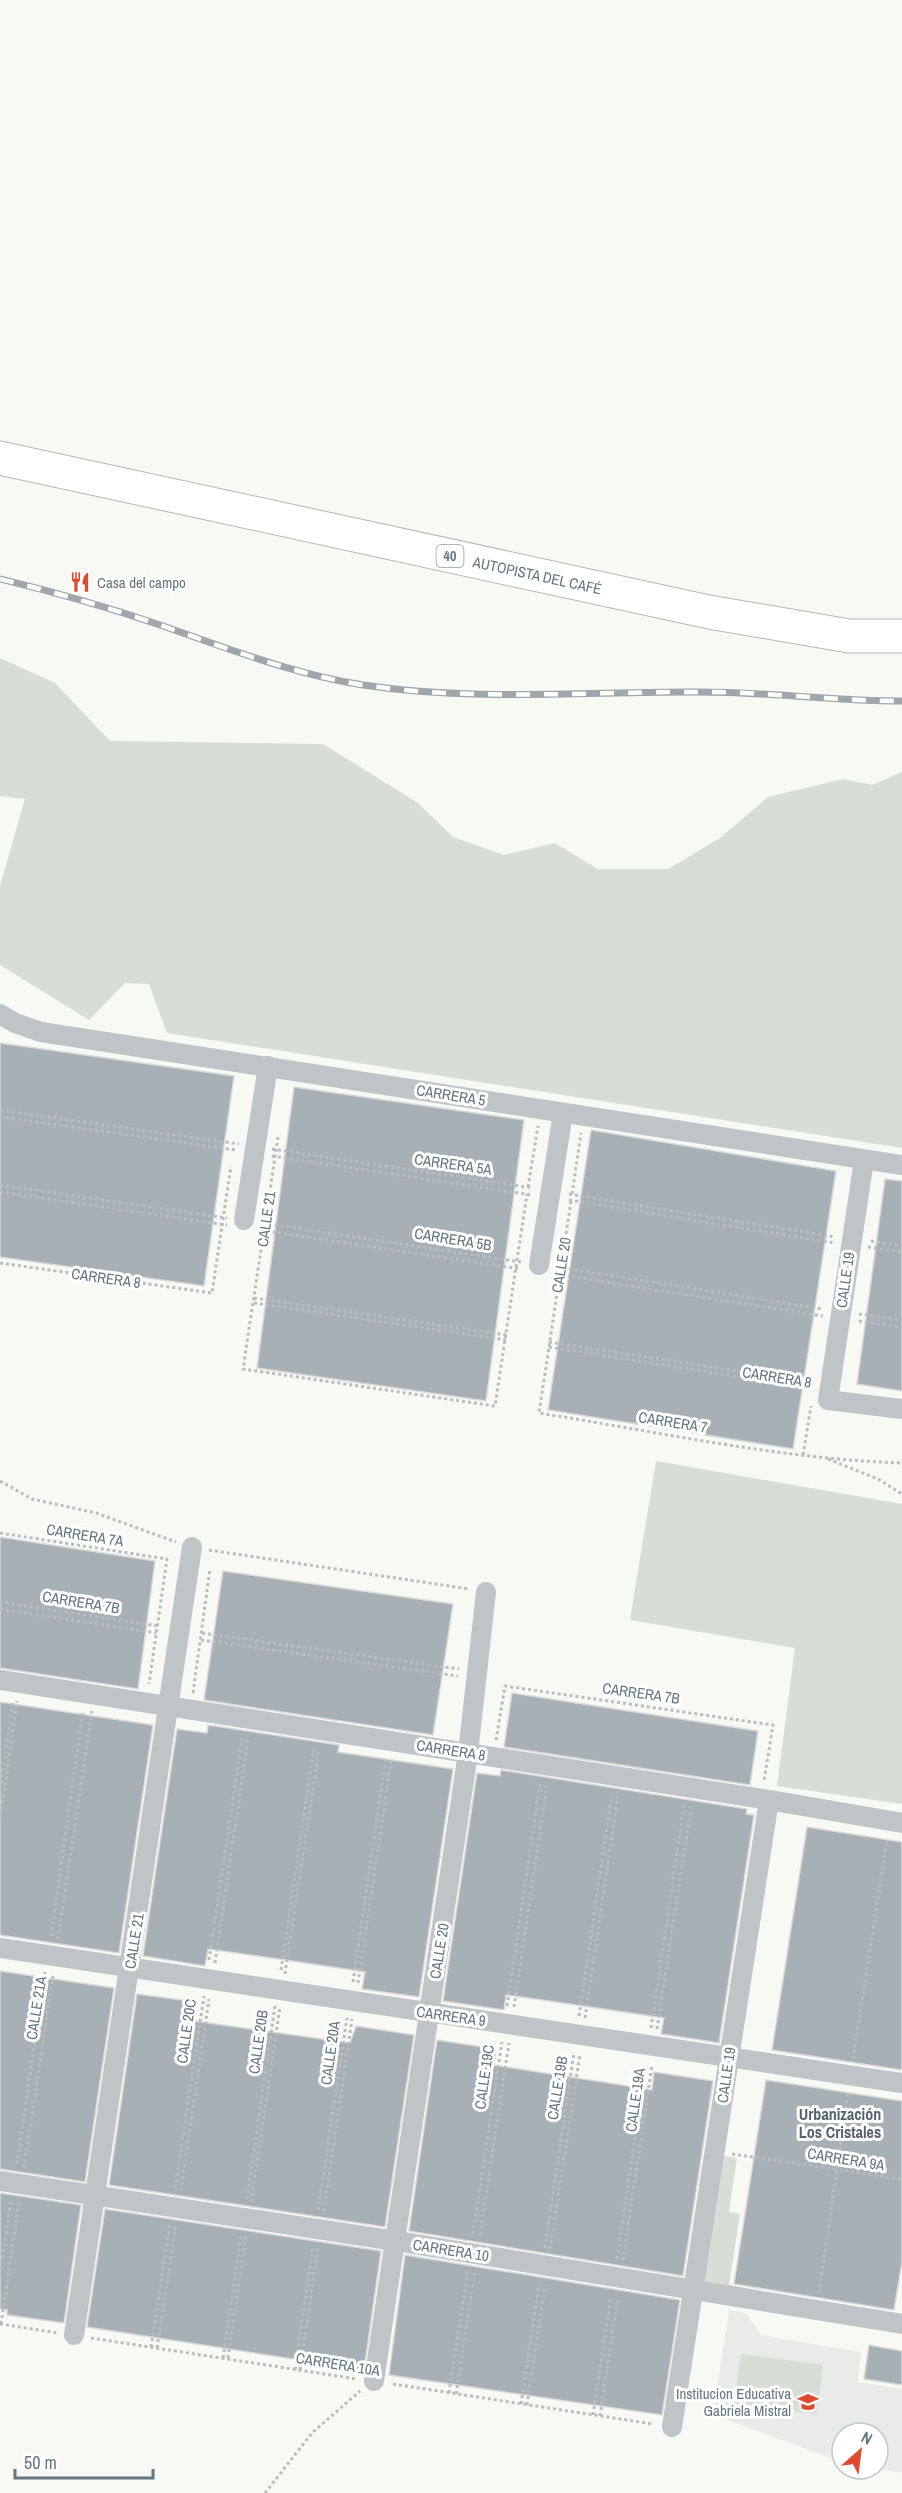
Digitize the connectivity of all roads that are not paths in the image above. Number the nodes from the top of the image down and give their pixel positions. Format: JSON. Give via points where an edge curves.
{"nodes":[{"id":1,"x":0,"y":458,"type":"edge"},
{"id":2,"x":902,"y":636,"type":"edge"},
{"id":3,"x":1,"y":1015,"type":"edge"},
{"id":4,"x":268,"y":1066,"type":"junction"},
{"id":5,"x":562,"y":1113,"type":"junction"},
{"id":6,"x":864,"y":1160,"type":"junction"},
{"id":7,"x":902,"y":1165,"type":"edge"},
{"id":8,"x":243,"y":1225,"type":"road end"},
{"id":9,"x":538,"y":1269,"type":"road end"},
{"id":10,"x":902,"y":1409,"type":"edge"},
{"id":11,"x":192,"y":1547,"type":"road end"},
{"id":12,"x":486,"y":1592,"type":"road end"},
{"id":13,"x":12,"y":1682,"type":"edge"},
{"id":14,"x":169,"y":1707,"type":"junction"},
{"id":15,"x":468,"y":1753,"type":"junction"},
{"id":16,"x":769,"y":1800,"type":"junction"},
{"id":17,"x":902,"y":1823,"type":"edge"},
{"id":18,"x":0,"y":1947,"type":"edge"},
{"id":19,"x":130,"y":1967,"type":"junction"},
{"id":20,"x":429,"y":2013,"type":"junction"},
{"id":21,"x":729,"y":2057,"type":"junction"},
{"id":22,"x":902,"y":2083,"type":"edge"},
{"id":23,"x":12,"y":2183,"type":"edge"},
{"id":24,"x":97,"y":2196,"type":"junction"},
{"id":25,"x":396,"y":2241,"type":"junction"},
{"id":26,"x":695,"y":2290,"type":"junction"},
{"id":27,"x":902,"y":2324,"type":"edge"},
{"id":28,"x":74,"y":2335,"type":"road end"},
{"id":29,"x":374,"y":2382,"type":"road end"},
{"id":30,"x":672,"y":2427,"type":"road end"}],
"edges":[{"from":1,"to":2,"type":"highway","name":"AUTOPISTA DEL CAFÉ","number":"40","via":[[709,612],[849,636]]},
{"from":3,"to":4,"type":"street","name":"CARRERA 5","via":[[41,1032]]},
{"from":4,"to":5,"type":"street","name":"CARRERA 5"},
{"from":4,"to":8,"type":"street","name":"CALLE 21"},
{"from":5,"to":6,"type":"street","name":"CARRERA 5"},
{"from":5,"to":9,"type":"street","name":"CALLE 20"},
{"from":6,"to":7,"type":"street","name":"CARRERA 5"},
{"from":6,"to":10,"type":"street","name":"CALLE 19","via":[[829,1394]]},
{"from":11,"to":14,"type":"street","name":"CALLE 21"},
{"from":12,"to":15,"type":"street","name":"CALLE 20"},
{"from":13,"to":14,"type":"street","name":"CARRERA 8"},
{"from":14,"to":15,"type":"street","name":"CARRERA 8"},
{"from":14,"to":19,"type":"street","name":"CALLE 21"},
{"from":15,"to":16,"type":"street","name":"CARRERA 8"},
{"from":15,"to":20,"type":"street","name":"CALLE 20"},
{"from":16,"to":17,"type":"street","name":"CARRERA 8"},
{"from":16,"to":21,"type":"street","name":"CALLE 19"},
{"from":18,"to":19,"type":"street","name":"CARRERA 9"},
{"from":19,"to":20,"type":"street","name":"CARRERA 9"},
{"from":19,"to":24,"type":"street","name":"CALLE 21"},
{"from":20,"to":21,"type":"street","name":"CARRERA 9"},
{"from":20,"to":25,"type":"street","name":"CALLE 20"},
{"from":21,"to":22,"type":"street","name":"CARRERA 9"},
{"from":21,"to":26,"type":"street","name":"CALLE 19"},
{"from":23,"to":24,"type":"street","name":"CARRERA 10"},
{"from":24,"to":25,"type":"street","name":"CARRERA 10"},
{"from":24,"to":28,"type":"street","name":"CALLE 21"},
{"from":25,"to":26,"type":"street","name":"CARRERA 10"},
{"from":25,"to":29,"type":"street","name":"CALLE 20"},
{"from":26,"to":27,"type":"street","name":"CARRERA 10"},
{"from":26,"to":30,"type":"street","name":"CALLE 19"}]}
